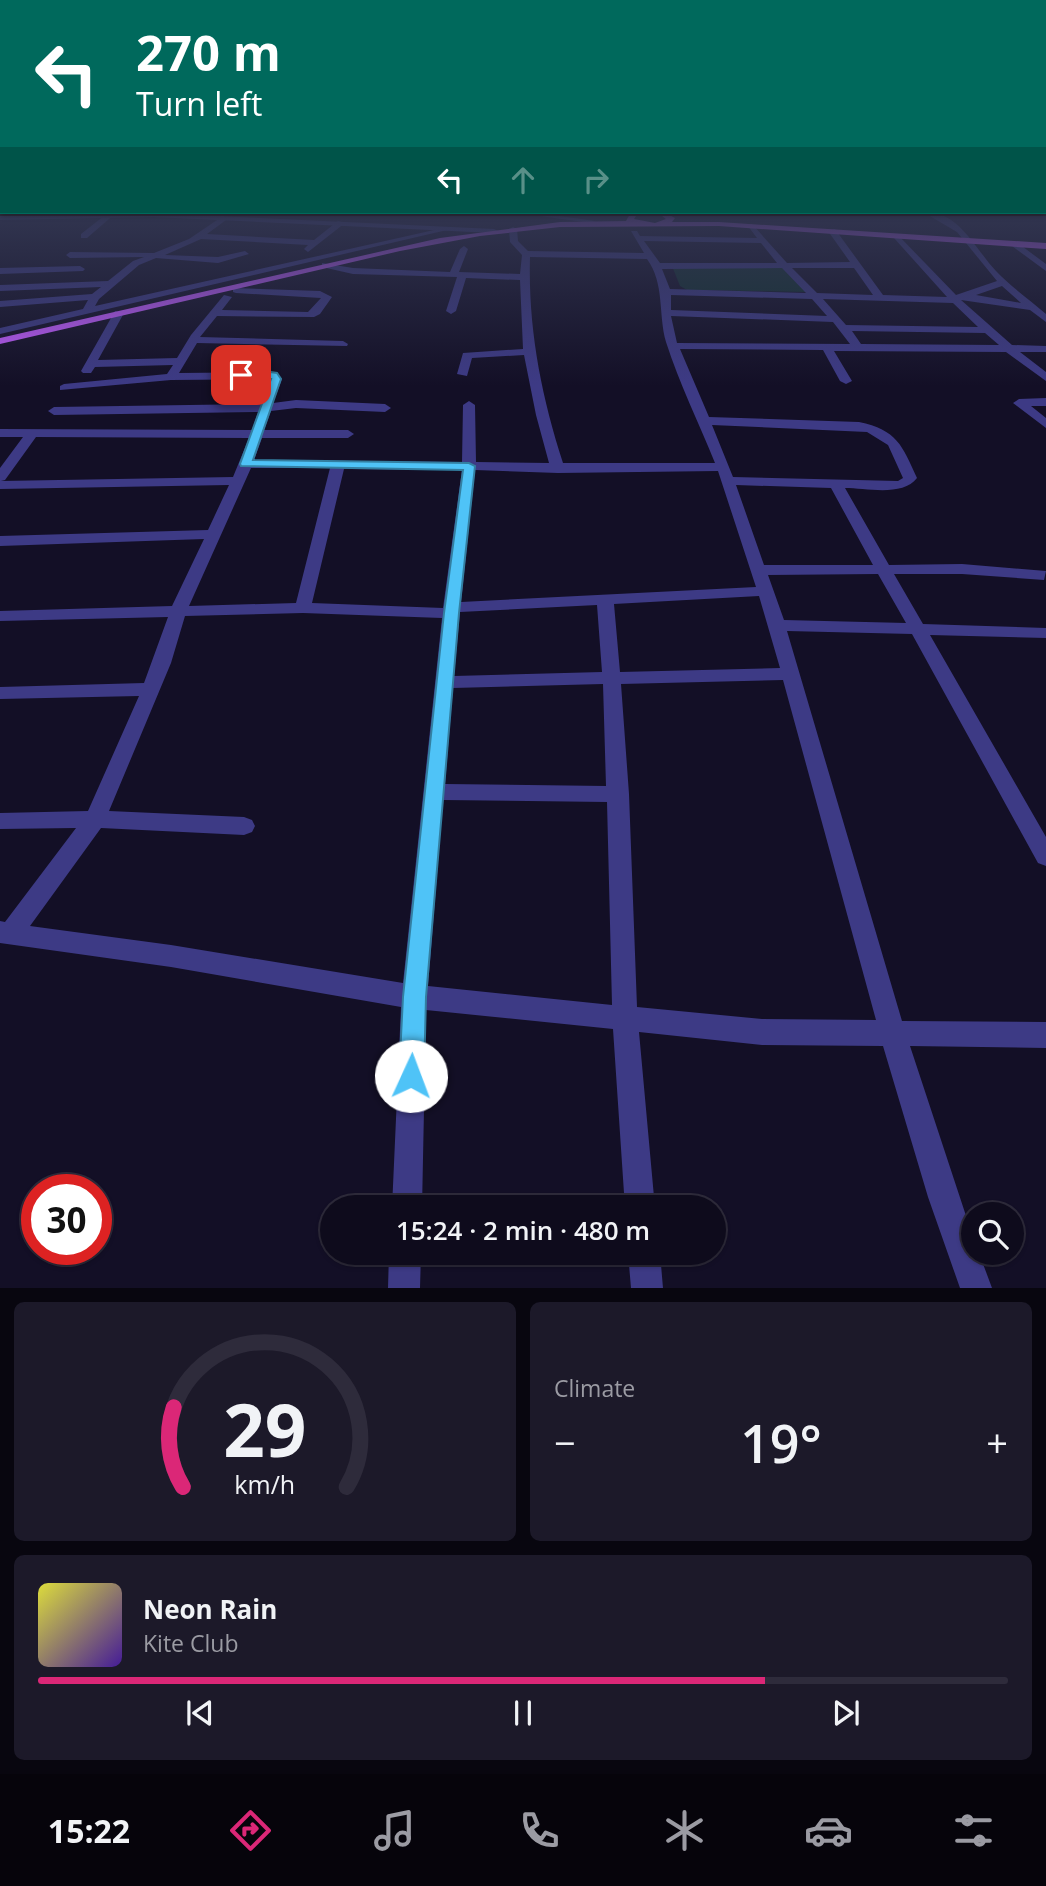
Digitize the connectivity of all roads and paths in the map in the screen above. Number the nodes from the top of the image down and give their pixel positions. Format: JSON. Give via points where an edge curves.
{"nodes":[{"id":1,"x":132,"y":266,"type":"edge"},
{"id":2,"x":279,"y":266,"type":"edge"},
{"id":3,"x":304,"y":266,"type":"edge"},
{"id":4,"x":320,"y":266,"type":"edge"},
{"id":5,"x":329,"y":266,"type":"edge"},
{"id":6,"x":460,"y":266,"type":"edge"},
{"id":7,"x":525,"y":266,"type":"edge"},
{"id":8,"x":656,"y":266,"type":"edge"},
{"id":9,"x":786,"y":266,"type":"edge"},
{"id":10,"x":857,"y":266,"type":"edge"},
{"id":11,"x":921,"y":266,"type":"edge"},
{"id":12,"x":989,"y":266,"type":"edge"},
{"id":13,"x":80,"y":269,"type":"dead end"},
{"id":14,"x":0,"y":271,"type":"edge"},
{"id":15,"x":458,"y":275,"type":"junction"},
{"id":16,"x":524,"y":277,"type":"junction"},
{"id":17,"x":1003,"y":282,"type":"junction"},
{"id":18,"x":246,"y":283,"type":"junction"},
{"id":19,"x":110,"y":284,"type":"junction"},
{"id":20,"x":0,"y":288,"type":"edge"},
{"id":21,"x":666,"y":292,"type":"junction"},
{"id":22,"x":232,"y":294,"type":"junction"},
{"id":23,"x":198,"y":295,"type":"junction"},
{"id":24,"x":812,"y":295,"type":"junction"},
{"id":25,"x":965,"y":296,"type":"junction"},
{"id":26,"x":95,"y":298,"type":"junction"},
{"id":27,"x":880,"y":298,"type":"junction"},
{"id":28,"x":952,"y":300,"type":"junction"},
{"id":29,"x":161,"y":301,"type":"junction"},
{"id":30,"x":0,"y":304,"type":"edge"},
{"id":31,"x":1032,"y":307,"type":"junction"},
{"id":32,"x":451,"y":311,"type":"dead end"},
{"id":33,"x":119,"y":313,"type":"junction"},
{"id":34,"x":214,"y":313,"type":"junction"},
{"id":35,"x":666,"y":313,"type":"junction"},
{"id":36,"x":85,"y":314,"type":"junction"},
{"id":37,"x":1046,"y":319,"type":"edge"},
{"id":38,"x":842,"y":324,"type":"junction"},
{"id":39,"x":986,"y":330,"type":"junction"},
{"id":40,"x":0,"y":331,"type":"edge"},
{"id":41,"x":0,"y":339,"type":"edge"},
{"id":42,"x":193,"y":340,"type":"junction"},
{"id":43,"x":344,"y":344,"type":"dead end"},
{"id":44,"x":673,"y":346,"type":"junction"},
{"id":45,"x":827,"y":347,"type":"junction"},
{"id":46,"x":858,"y":347,"type":"junction"},
{"id":47,"x":1007,"y":349,"type":"junction"},
{"id":48,"x":1046,"y":349,"type":"edge"},
{"id":49,"x":527,"y":352,"type":"junction"},
{"id":50,"x":180,"y":360,"type":"junction"},
{"id":51,"x":92,"y":364,"type":"junction"},
{"id":52,"x":463,"y":374,"type":"dead end"},
{"id":53,"x":83,"y":377,"type":"dead end"},
{"id":54,"x":170,"y":377,"type":"junction"},
{"id":55,"x":1046,"y":378,"type":"edge"},
{"id":56,"x":846,"y":381,"type":"dead end"},
{"id":57,"x":64,"y":388,"type":"dead end"},
{"id":58,"x":1046,"y":402,"type":"edge"},
{"id":59,"x":470,"y":405,"type":"dead end"},
{"id":60,"x":265,"y":408,"type":"junction"},
{"id":61,"x":385,"y":408,"type":"dead end"},
{"id":62,"x":54,"y":411,"type":"dead end"},
{"id":63,"x":704,"y":421,"type":"junction"},
{"id":64,"x":1046,"y":424,"type":"edge"},
{"id":65,"x":33,"y":432,"type":"junction"},
{"id":66,"x":257,"y":432,"type":"junction"},
{"id":67,"x":0,"y":433,"type":"edge"},
{"id":68,"x":348,"y":434,"type":"dead end"},
{"id":69,"x":246,"y":464,"type":"junction"},
{"id":70,"x":338,"y":465,"type":"junction"},
{"id":71,"x":469,"y":466,"type":"junction"},
{"id":72,"x":558,"y":469,"type":"junction"},
{"id":73,"x":725,"y":474,"type":"junction"},
{"id":74,"x":0,"y":477,"type":"edge"},
{"id":75,"x":237,"y":481,"type":"junction"},
{"id":76,"x":835,"y":483,"type":"junction"},
{"id":77,"x":0,"y":485,"type":"edge"},
{"id":78,"x":212,"y":534,"type":"junction"},
{"id":79,"x":0,"y":541,"type":"edge"},
{"id":80,"x":886,"y":569,"type":"junction"},
{"id":81,"x":759,"y":570,"type":"junction"},
{"id":82,"x":1044,"y":575,"type":"dead end"},
{"id":83,"x":766,"y":591,"type":"junction"},
{"id":84,"x":605,"y":598,"type":"junction"},
{"id":85,"x":303,"y":608,"type":"junction"},
{"id":86,"x":452,"y":610,"type":"junction"},
{"id":87,"x":178,"y":611,"type":"junction"},
{"id":88,"x":0,"y":616,"type":"edge"},
{"id":89,"x":778,"y":625,"type":"junction"},
{"id":90,"x":918,"y":629,"type":"junction"},
{"id":91,"x":1046,"y":633,"type":"edge"},
{"id":92,"x":791,"y":674,"type":"junction"},
{"id":93,"x":613,"y":678,"type":"junction"},
{"id":94,"x":444,"y":682,"type":"junction"},
{"id":95,"x":150,"y":689,"type":"junction"},
{"id":96,"x":0,"y":693,"type":"edge"},
{"id":97,"x":434,"y":792,"type":"junction"},
{"id":98,"x":619,"y":794,"type":"junction"},
{"id":99,"x":95,"y":819,"type":"junction"},
{"id":100,"x":0,"y":821,"type":"edge"},
{"id":101,"x":244,"y":827,"type":"dead end"},
{"id":102,"x":1046,"y":857,"type":"edge"},
{"id":103,"x":5,"y":933,"type":"edge"},
{"id":104,"x":414,"y":997,"type":"junction"},
{"id":105,"x":625,"y":1017,"type":"junction"},
{"id":106,"x":892,"y":1031,"type":"junction"},
{"id":107,"x":1046,"y":1035,"type":"edge"},
{"id":108,"x":407,"y":1195,"type":"edge"},
{"id":109,"x":639,"y":1195,"type":"edge"},
{"id":110,"x":405,"y":1265,"type":"edge"},
{"id":111,"x":645,"y":1265,"type":"edge"},
{"id":112,"x":404,"y":1287,"type":"edge"},
{"id":113,"x":646,"y":1287,"type":"edge"},
{"id":114,"x":976,"y":1287,"type":"edge"}],
"edges":[{"from":1,"to":19,"type":"street"},
{"from":2,"to":36,"type":"street"},
{"from":3,"to":29,"type":"main road"},
{"from":4,"to":18,"type":"main road"},
{"from":5,"to":15,"type":"street","via":[[345,271]]},
{"from":6,"to":15,"type":"street"},
{"from":7,"to":16,"type":"street"},
{"from":8,"to":21,"type":"street"},
{"from":9,"to":24,"type":"street"},
{"from":10,"to":27,"type":"street"},
{"from":11,"to":28,"type":"street"},
{"from":12,"to":17,"type":"street"},
{"from":13,"to":14,"type":"street"},
{"from":15,"to":16,"type":"street"},
{"from":15,"to":32,"type":"street"},
{"from":16,"to":49,"type":"street"},
{"from":17,"to":25,"type":"street"},
{"from":17,"to":31,"type":"street"},
{"from":18,"to":22,"type":"street"},
{"from":18,"to":23,"type":"main road"},
{"from":19,"to":20,"type":"street"},
{"from":19,"to":26,"type":"street"},
{"from":21,"to":24,"type":"street"},
{"from":21,"to":35,"type":"street"},
{"from":22,"to":23,"type":"street"},
{"from":22,"to":34,"type":"street"},
{"from":22,"to":34,"type":"street","via":[[327,297],[310,315]]},
{"from":23,"to":29,"type":"main road"},
{"from":24,"to":27,"type":"street"},
{"from":24,"to":38,"type":"street"},
{"from":25,"to":28,"type":"street"},
{"from":25,"to":31,"type":"street"},
{"from":26,"to":30,"type":"street"},
{"from":26,"to":36,"type":"street"},
{"from":27,"to":28,"type":"street"},
{"from":28,"to":39,"type":"street"},
{"from":29,"to":33,"type":"main road"},
{"from":29,"to":36,"type":"main road"},
{"from":31,"to":37,"type":"street"},
{"from":33,"to":41,"type":"main road"},
{"from":33,"to":51,"type":"street"},
{"from":34,"to":42,"type":"street"},
{"from":35,"to":38,"type":"street"},
{"from":35,"to":44,"type":"street"},
{"from":36,"to":40,"type":"street"},
{"from":36,"to":41,"type":"main road"},
{"from":38,"to":39,"type":"street"},
{"from":38,"to":46,"type":"street"},
{"from":39,"to":47,"type":"street"},
{"from":42,"to":43,"type":"street"},
{"from":42,"to":50,"type":"street"},
{"from":44,"to":45,"type":"street"},
{"from":44,"to":63,"type":"street"},
{"from":45,"to":46,"type":"street"},
{"from":45,"to":56,"type":"street"},
{"from":46,"to":47,"type":"street"},
{"from":47,"to":48,"type":"street"},
{"from":47,"to":55,"type":"street"},
{"from":49,"to":52,"type":"street","via":[[467,355]]},
{"from":49,"to":72,"type":"street","via":[[537,404]]},
{"from":50,"to":51,"type":"street"},
{"from":50,"to":54,"type":"street"},
{"from":51,"to":53,"type":"street"},
{"from":54,"to":57,"type":"street"},
{"from":54,"to":60,"type":"street","via":[[274,375]]},
{"from":58,"to":64,"type":"street","via":[[1019,403]]},
{"from":59,"to":71,"type":"street"},
{"from":60,"to":61,"type":"street","via":[[296,404]]},
{"from":60,"to":62,"type":"street"},
{"from":60,"to":66,"type":"street"},
{"from":63,"to":73,"type":"street"},
{"from":63,"to":76,"type":"street","via":[[878,429],[890,436],[911,478],[899,485]]},
{"from":65,"to":66,"type":"street"},
{"from":65,"to":67,"type":"street"},
{"from":65,"to":74,"type":"street"},
{"from":66,"to":68,"type":"street"},
{"from":66,"to":69,"type":"street"},
{"from":69,"to":70,"type":"street"},
{"from":69,"to":75,"type":"street"},
{"from":70,"to":71,"type":"street"},
{"from":70,"to":85,"type":"street"},
{"from":71,"to":72,"type":"street"},
{"from":71,"to":86,"type":"street"},
{"from":72,"to":73,"type":"street"},
{"from":73,"to":76,"type":"street"},
{"from":73,"to":81,"type":"street"},
{"from":75,"to":77,"type":"street"},
{"from":75,"to":78,"type":"street"},
{"from":76,"to":80,"type":"street"},
{"from":78,"to":79,"type":"street"},
{"from":78,"to":87,"type":"street"},
{"from":80,"to":81,"type":"street"},
{"from":80,"to":82,"type":"street"},
{"from":80,"to":90,"type":"street"},
{"from":81,"to":83,"type":"street"},
{"from":83,"to":84,"type":"street"},
{"from":83,"to":89,"type":"street"},
{"from":84,"to":86,"type":"street"},
{"from":84,"to":93,"type":"street"},
{"from":85,"to":86,"type":"street"},
{"from":85,"to":87,"type":"street"},
{"from":86,"to":94,"type":"street"},
{"from":87,"to":88,"type":"street"},
{"from":87,"to":95,"type":"street"},
{"from":89,"to":90,"type":"street"},
{"from":89,"to":92,"type":"street"},
{"from":90,"to":91,"type":"street"},
{"from":90,"to":102,"type":"street"},
{"from":92,"to":93,"type":"street"},
{"from":92,"to":106,"type":"street"},
{"from":93,"to":94,"type":"street"},
{"from":93,"to":98,"type":"street"},
{"from":94,"to":97,"type":"street"},
{"from":95,"to":96,"type":"street"},
{"from":95,"to":99,"type":"street"},
{"from":97,"to":98,"type":"street"},
{"from":97,"to":104,"type":"street"},
{"from":98,"to":105,"type":"street"},
{"from":99,"to":100,"type":"street"},
{"from":99,"to":101,"type":"street"},
{"from":99,"to":103,"type":"street"},
{"from":103,"to":104,"type":"street"},
{"from":104,"to":105,"type":"street"},
{"from":104,"to":108,"type":"street"},
{"from":105,"to":106,"type":"street","via":[[762,1032]]},
{"from":105,"to":109,"type":"street"},
{"from":106,"to":107,"type":"street"},
{"from":106,"to":114,"type":"street"},
{"from":110,"to":112,"type":"street"},
{"from":111,"to":113,"type":"street"}]}
